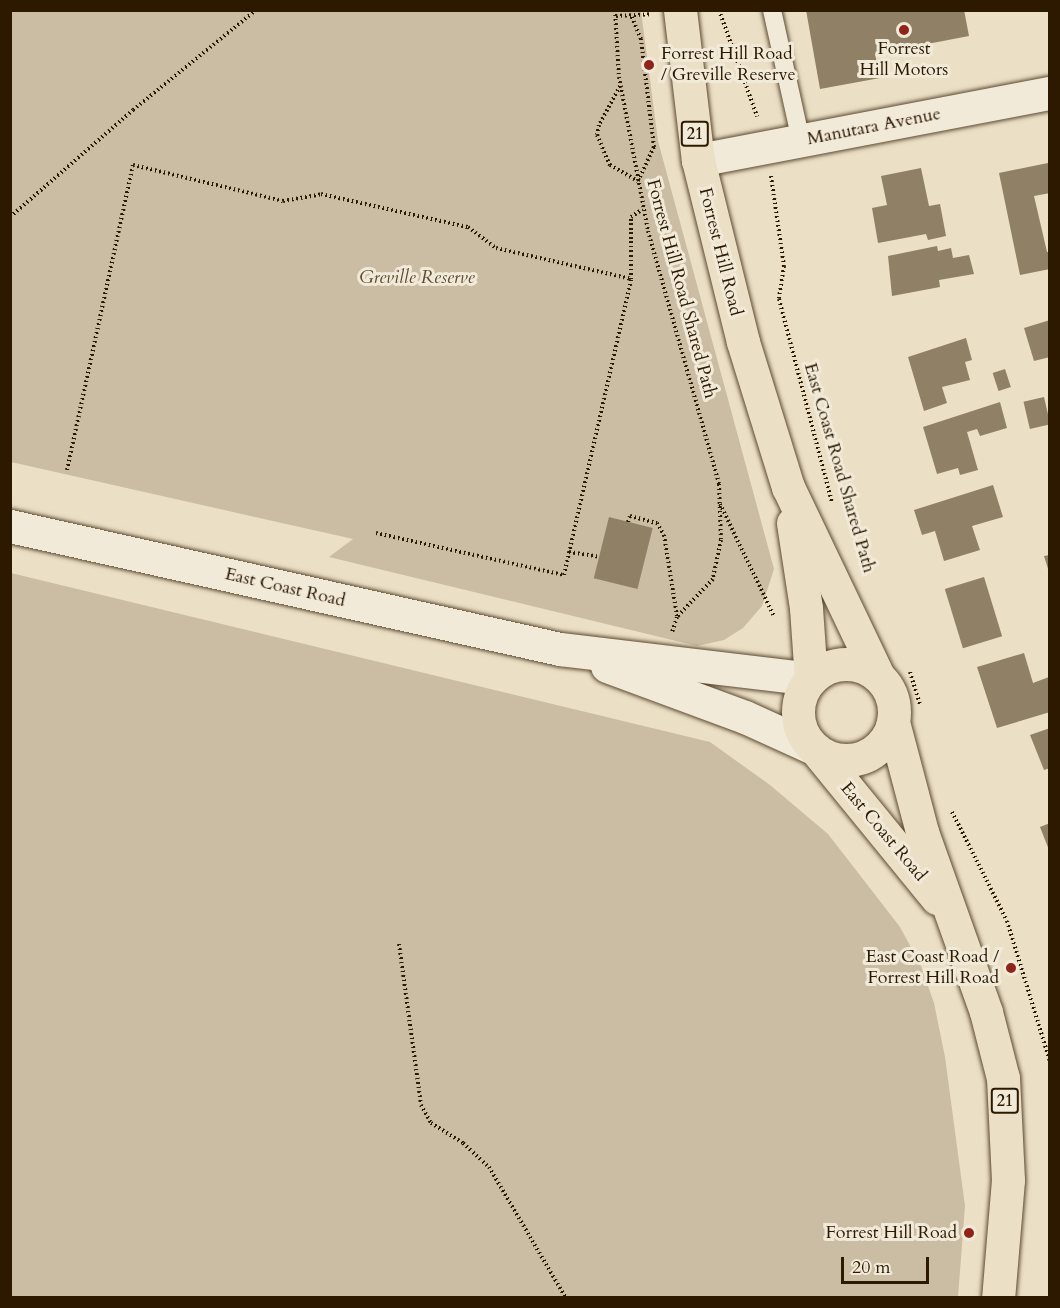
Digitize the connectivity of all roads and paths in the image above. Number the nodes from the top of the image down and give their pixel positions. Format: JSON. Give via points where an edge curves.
{"nodes":[{"id":1,"x":256,"y":10,"type":"edge"},
{"id":2,"x":615,"y":10,"type":"edge"},
{"id":3,"x":680,"y":10,"type":"edge"},
{"id":4,"x":718,"y":10,"type":"edge"},
{"id":5,"x":772,"y":10,"type":"edge"},
{"id":6,"x":642,"y":14,"type":"dead end"},
{"id":7,"x":631,"y":15,"type":"junction"},
{"id":8,"x":616,"y":16,"type":"junction"},
{"id":9,"x":620,"y":85,"type":"junction"},
{"id":10,"x":1050,"y":93,"type":"edge"},
{"id":11,"x":760,"y":125,"type":"dead end"},
{"id":12,"x":801,"y":141,"type":"junction"},
{"id":13,"x":698,"y":160,"type":"junction"},
{"id":14,"x":769,"y":170,"type":"dead end"},
{"id":15,"x":638,"y":181,"type":"junction"},
{"id":16,"x":643,"y":209,"type":"junction"},
{"id":17,"x":10,"y":217,"type":"edge"},
{"id":18,"x":632,"y":279,"type":"junction"},
{"id":19,"x":67,"y":470,"type":"dead end"},
{"id":20,"x":788,"y":487,"type":"junction"},
{"id":21,"x":719,"y":502,"type":"junction"},
{"id":22,"x":835,"y":510,"type":"dead end"},
{"id":23,"x":628,"y":522,"type":"dead end"},
{"id":24,"x":10,"y":526,"type":"edge"},
{"id":25,"x":376,"y":533,"type":"dead end"},
{"id":26,"x":569,"y":552,"type":"junction"},
{"id":27,"x":600,"y":557,"type":"dead end"},
{"id":28,"x":678,"y":617,"type":"junction"},
{"id":29,"x":776,"y":620,"type":"dead end"},
{"id":30,"x":560,"y":649,"type":"junction"},
{"id":31,"x":666,"y":660,"type":"junction"},
{"id":32,"x":891,"y":669,"type":"junction"},
{"id":33,"x":811,"y":679,"type":"junction"},
{"id":34,"x":908,"y":717,"type":"junction"},
{"id":35,"x":815,"y":749,"type":"junction"},
{"id":36,"x":949,"y":803,"type":"dead end"},
{"id":37,"x":950,"y":913,"type":"junction"},
{"id":38,"x":399,"y":944,"type":"dead end"},
{"id":39,"x":1050,"y":1062,"type":"edge"},
{"id":40,"x":566,"y":1298,"type":"edge"},
{"id":41,"x":998,"y":1298,"type":"edge"}],
"edges":[{"from":1,"to":17,"type":"path"},
{"from":2,"to":8,"type":"path","name":"Forrest Hill Road Shared Path"},
{"from":3,"to":13,"type":"main road","name":"Forrest Hill Road","number":"21"},
{"from":4,"to":11,"type":"path"},
{"from":5,"to":12,"type":"lane"},
{"from":6,"to":7,"type":"path"},
{"from":7,"to":8,"type":"path"},
{"from":7,"to":15,"type":"path","via":[[641,39],[654,147]]},
{"from":8,"to":9,"type":"path","name":"Forrest Hill Road Shared Path"},
{"from":9,"to":15,"type":"path","name":"Forrest Hill Road Shared Path"},
{"from":9,"to":15,"type":"path","via":[[597,135],[610,165]]},
{"from":10,"to":12,"type":"main road","name":"Manutara Avenue"},
{"from":12,"to":13,"type":"main road","name":"Manutara Avenue"},
{"from":13,"to":20,"type":"main road","name":"Forrest Hill Road","number":"21","via":[[722,266]]},
{"from":14,"to":22,"type":"path","name":"East Coast Road Shared Path","via":[[784,266],[779,299]]},
{"from":15,"to":16,"type":"path","name":"Forrest Hill Road Shared Path"},
{"from":16,"to":18,"type":"path","via":[[631,217]]},
{"from":16,"to":21,"type":"path","name":"Forrest Hill Road Shared Path","via":[[719,484]]},
{"from":18,"to":19,"type":"path","via":[[496,248],[468,227],[321,194],[283,201],[133,165]]},
{"from":18,"to":26,"type":"path"},
{"from":20,"to":32,"type":"main road","name":"Forrest Hill Road","number":"21"},
{"from":20,"to":33,"type":"main road","name":"Forrest Hill Road","number":"21","via":[[806,608]]},
{"from":21,"to":28,"type":"path","name":"Forrest Hill Road Shared Path","via":[[721,540],[713,579]]},
{"from":21,"to":29,"type":"path","name":"Forrest Hill Road Shared Path"},
{"from":23,"to":28,"type":"path","via":[[630,516],[657,523],[664,535]]},
{"from":24,"to":30,"type":"main road","name":"East Coast Road"},
{"from":25,"to":26,"type":"path","via":[[564,575]]},
{"from":26,"to":27,"type":"path"},
{"from":28,"to":31,"type":"path","name":"Forrest Hill Road Shared Path"},
{"from":30,"to":31,"type":"main road","name":"East Coast Road"},
{"from":30,"to":35,"type":"main road","name":"East Coast Road","via":[[745,717]]},
{"from":31,"to":33,"type":"main road","name":"East Coast Road"},
{"from":32,"to":33,"type":"main road","via":[[851,664],[822,670]]},
{"from":32,"to":34,"type":"main road","number":"21","via":[[892,697]]},
{"from":32,"to":34,"type":"path","via":[[915,680]]},
{"from":33,"to":35,"type":"main road","number":"21","via":[[797,708],[804,737]]},
{"from":34,"to":35,"type":"main road","via":[[863,758],[831,759]]},
{"from":34,"to":37,"type":"main road","name":"East Coast Road","number":"21","via":[[906,779]]},
{"from":35,"to":37,"type":"main road","name":"East Coast Road","number":"21"},
{"from":36,"to":39,"type":"path","via":[[1007,921]]},
{"from":37,"to":41,"type":"main road","name":"East Coast Road","number":"21","via":[[991,1027],[1003,1078],[1008,1180]]},
{"from":38,"to":40,"type":"path","via":[[421,1105],[431,1123],[463,1143],[489,1167]]}]}
